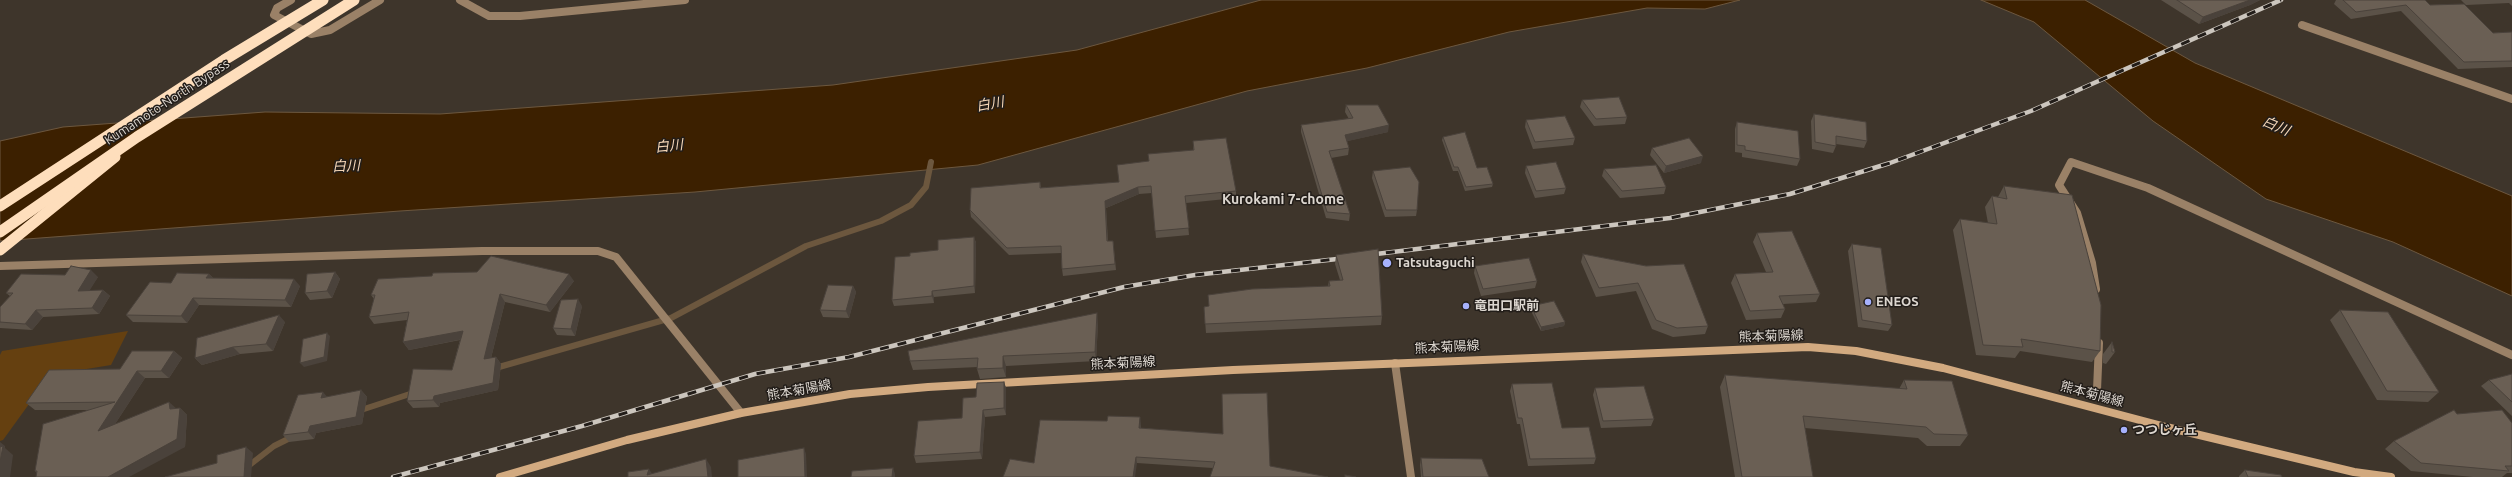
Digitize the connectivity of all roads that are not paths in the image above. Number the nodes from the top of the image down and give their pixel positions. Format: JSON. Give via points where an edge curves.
{"nodes":[{"id":1,"x":291,"y":0,"type":"edge"},
{"id":2,"x":323,"y":0,"type":"edge"},
{"id":3,"x":354,"y":0,"type":"edge"},
{"id":4,"x":380,"y":0,"type":"edge"},
{"id":5,"x":460,"y":0,"type":"edge"},
{"id":6,"x":685,"y":0,"type":"edge"},
{"id":7,"x":2302,"y":26,"type":"dead end"},
{"id":8,"x":2512,"y":99,"type":"edge"},
{"id":9,"x":137,"y":136,"type":"junction"},
{"id":10,"x":0,"y":206,"type":"edge"},
{"id":11,"x":0,"y":232,"type":"edge"},
{"id":12,"x":0,"y":250,"type":"edge"},
{"id":13,"x":0,"y":266,"type":"edge"},
{"id":14,"x":2097,"y":296,"type":"edge"},
{"id":15,"x":2099,"y":332,"type":"edge"},
{"id":16,"x":2512,"y":355,"type":"edge"},
{"id":17,"x":1395,"y":363,"type":"junction"},
{"id":18,"x":2097,"y":390,"type":"dead end"},
{"id":19,"x":741,"y":412,"type":"junction"},
{"id":20,"x":2355,"y":474,"type":"edge"},
{"id":21,"x":500,"y":477,"type":"edge"},
{"id":22,"x":1411,"y":477,"type":"edge"},
{"id":23,"x":2390,"y":477,"type":"edge"}],
"edges":[{"from":1,"to":4,"type":"street","via":[[277,8],[274,15],[311,34],[330,30]]},
{"from":2,"to":10,"type":"highway","name":"Kumamoto-North Bypass","bridge":true,"via":[[224,60]]},
{"from":3,"to":9,"type":"highway","name":"Kumamoto-North Bypass","bridge":true},
{"from":5,"to":6,"type":"street","via":[[489,16],[520,16]]},
{"from":7,"to":8,"type":"street"},
{"from":9,"to":11,"type":"highway","name":"Kumamoto-North Bypass","bridge":true},
{"from":9,"to":12,"type":"highway","bridge":true,"via":[[84,184]]},
{"from":13,"to":19,"type":"street","via":[[482,251],[598,251],[616,257]]},
{"from":14,"to":16,"type":"street","via":[[2092,262],[2077,213],[2059,185],[2071,162],[2148,188]]},
{"from":15,"to":18,"type":"street"},
{"from":17,"to":19,"type":"main road","name":"熊本菊陽線","via":[[928,387],[850,394]]},
{"from":17,"to":20,"type":"main road","name":"熊本菊陽線","via":[[1808,347],[1856,352],[1943,368]]},
{"from":17,"to":22,"type":"street"},
{"from":19,"to":21,"type":"main road","name":"熊本菊陽線","via":[[627,440]]},
{"from":20,"to":23,"type":"main road","name":"熊本菊陽線"}]}
